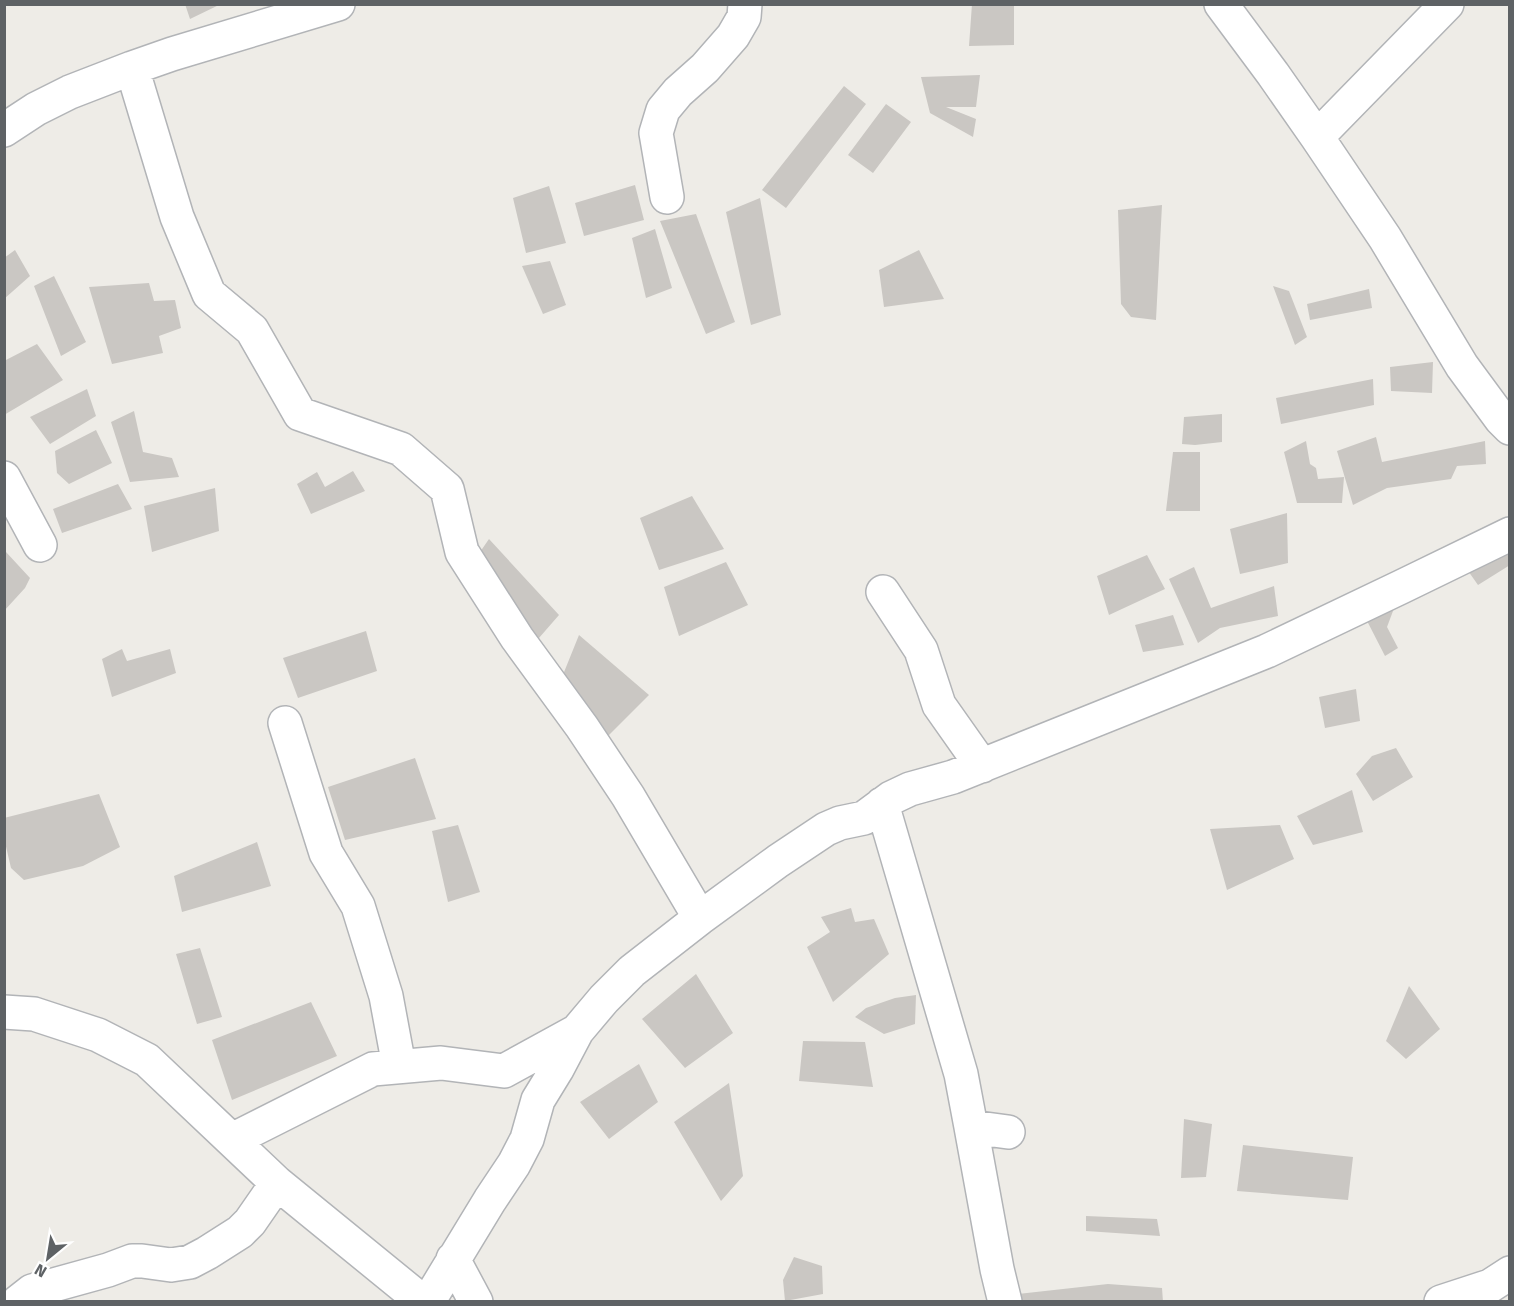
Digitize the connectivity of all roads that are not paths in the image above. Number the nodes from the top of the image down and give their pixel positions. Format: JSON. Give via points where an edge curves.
{"nodes":[{"id":1,"x":338,"y":4,"type":"edge"},
{"id":2,"x":745,"y":4,"type":"edge"},
{"id":3,"x":1221,"y":4,"type":"edge"},
{"id":4,"x":1447,"y":4,"type":"edge"},
{"id":5,"x":132,"y":68,"type":"junction"},
{"id":6,"x":4,"y":130,"type":"edge"},
{"id":7,"x":1317,"y":137,"type":"junction"},
{"id":8,"x":667,"y":197,"type":"dead end"},
{"id":9,"x":1509,"y":428,"type":"edge"},
{"id":10,"x":4,"y":478,"type":"edge"},
{"id":11,"x":1509,"y":534,"type":"edge"},
{"id":12,"x":39,"y":545,"type":"dead end"},
{"id":13,"x":883,"y":592,"type":"dead end"},
{"id":14,"x":285,"y":723,"type":"dead end"},
{"id":15,"x":982,"y":766,"type":"junction"},
{"id":16,"x":882,"y":804,"type":"junction"},
{"id":17,"x":700,"y":918,"type":"junction"},
{"id":18,"x":4,"y":1012,"type":"edge"},
{"id":19,"x":577,"y":1031,"type":"junction"},
{"id":20,"x":399,"y":1066,"type":"junction"},
{"id":21,"x":971,"y":1127,"type":"junction"},
{"id":22,"x":1008,"y":1132,"type":"dead end"},
{"id":23,"x":232,"y":1140,"type":"junction"},
{"id":24,"x":277,"y":1183,"type":"junction"},
{"id":25,"x":453,"y":1259,"type":"junction"},
{"id":26,"x":1509,"y":1273,"type":"edge"},
{"id":27,"x":18,"y":1302,"type":"edge"},
{"id":28,"x":423,"y":1302,"type":"edge"},
{"id":29,"x":428,"y":1302,"type":"edge"},
{"id":30,"x":476,"y":1302,"type":"edge"},
{"id":31,"x":1005,"y":1302,"type":"edge"},
{"id":32,"x":1441,"y":1302,"type":"edge"}],
"edges":[{"from":1,"to":5,"type":"street"},
{"from":2,"to":8,"type":"street","via":[[744,17],[733,36],[663,110],[656,133]]},
{"from":3,"to":7,"type":"street"},
{"from":4,"to":7,"type":"street"},
{"from":5,"to":6,"type":"street","via":[[70,92]]},
{"from":5,"to":17,"type":"street","via":[[177,217],[209,294],[252,330],[300,414],[401,449],[447,489],[462,552],[628,796]]},
{"from":7,"to":9,"type":"street","via":[[1385,238],[1462,366]]},
{"from":10,"to":12,"type":"street"},
{"from":11,"to":15,"type":"street","via":[[1267,651]]},
{"from":13,"to":15,"type":"street","via":[[921,650],[939,705]]},
{"from":14,"to":20,"type":"street","via":[[327,853],[358,906],[386,996]]},
{"from":15,"to":16,"type":"street","via":[[910,789]]},
{"from":16,"to":17,"type":"street","via":[[864,818],[826,829]]},
{"from":16,"to":21,"type":"street","via":[[961,1074]]},
{"from":17,"to":19,"type":"street","via":[[632,971]]},
{"from":18,"to":23,"type":"street","via":[[34,1014],[98,1035],[147,1060]]},
{"from":19,"to":20,"type":"street","via":[[504,1071],[441,1063]]},
{"from":19,"to":25,"type":"street","via":[[538,1100],[527,1139],[514,1164]]},
{"from":20,"to":23,"type":"street","via":[[373,1069]]},
{"from":21,"to":22,"type":"street"},
{"from":21,"to":31,"type":"street"},
{"from":23,"to":24,"type":"street"},
{"from":24,"to":27,"type":"street","via":[[240,1232],[190,1262],[171,1265],[132,1261],[32,1291]]},
{"from":24,"to":28,"type":"street"},
{"from":25,"to":29,"type":"street"},
{"from":25,"to":30,"type":"street"},
{"from":26,"to":32,"type":"street","via":[[1490,1286]]}]}
